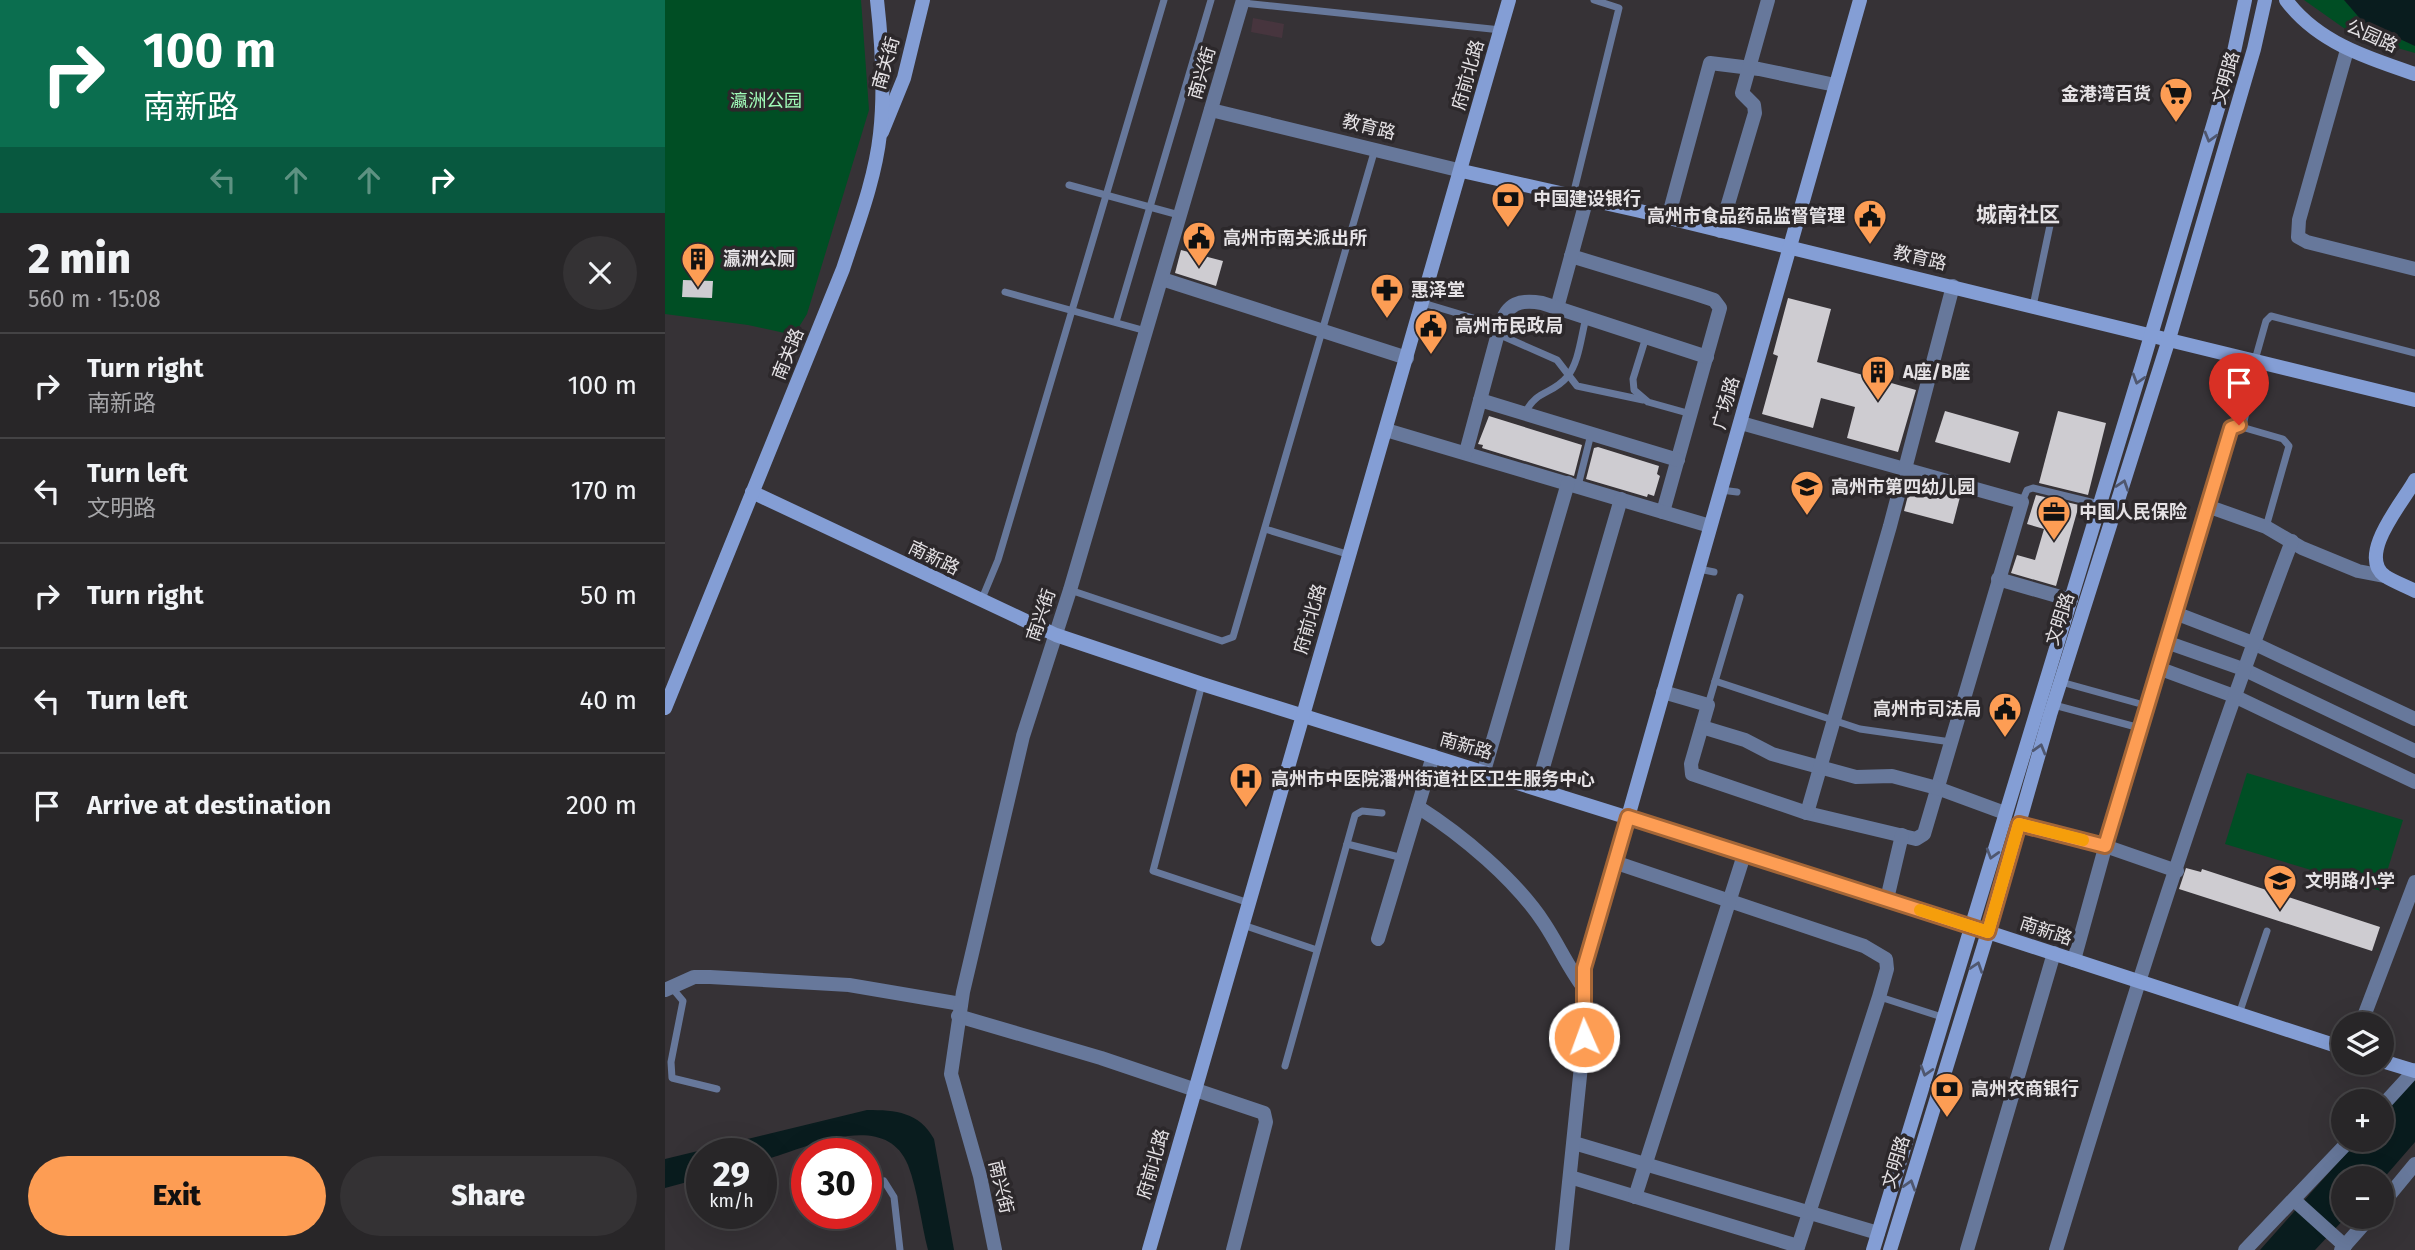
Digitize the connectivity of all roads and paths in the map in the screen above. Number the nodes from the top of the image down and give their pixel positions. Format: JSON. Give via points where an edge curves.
{"nodes":[{"id":1,"x":877,"y":0,"type":"edge"},
{"id":2,"x":923,"y":0,"type":"edge"},
{"id":3,"x":1164,"y":0,"type":"edge"},
{"id":4,"x":1211,"y":0,"type":"edge"},
{"id":5,"x":1510,"y":0,"type":"edge"},
{"id":6,"x":1594,"y":0,"type":"edge"},
{"id":7,"x":1769,"y":0,"type":"edge"},
{"id":8,"x":1860,"y":0,"type":"edge"},
{"id":9,"x":2245,"y":0,"type":"edge"},
{"id":10,"x":2265,"y":0,"type":"edge"},
{"id":11,"x":2286,"y":0,"type":"edge"},
{"id":12,"x":1243,"y":1,"type":"edge"},
{"id":13,"x":1501,"y":30,"type":"junction"},
{"id":14,"x":2347,"y":50,"type":"junction"},
{"id":15,"x":1750,"y":68,"type":"junction"},
{"id":16,"x":2415,"y":74,"type":"edge"},
{"id":17,"x":1835,"y":85,"type":"junction"},
{"id":18,"x":1211,"y":110,"type":"junction"},
{"id":19,"x":880,"y":135,"type":"junction"},
{"id":20,"x":1375,"y":149,"type":"junction"},
{"id":21,"x":1462,"y":171,"type":"junction"},
{"id":22,"x":1069,"y":185,"type":"dead end"},
{"id":23,"x":1106,"y":196,"type":"junction"},
{"id":24,"x":1580,"y":196,"type":"junction"},
{"id":25,"x":1150,"y":208,"type":"junction"},
{"id":26,"x":1180,"y":216,"type":"junction"},
{"id":27,"x":2052,"y":216,"type":"dead end"},
{"id":28,"x":1668,"y":218,"type":"junction"},
{"id":29,"x":1720,"y":231,"type":"junction"},
{"id":30,"x":1789,"y":247,"type":"junction"},
{"id":31,"x":1571,"y":256,"type":"junction"},
{"id":32,"x":2415,"y":269,"type":"edge"},
{"id":33,"x":1162,"y":279,"type":"junction"},
{"id":34,"x":1953,"y":286,"type":"junction"},
{"id":35,"x":1005,"y":292,"type":"dead end"},
{"id":36,"x":1423,"y":303,"type":"junction"},
{"id":37,"x":2033,"y":306,"type":"junction"},
{"id":38,"x":1557,"y":308,"type":"junction"},
{"id":39,"x":1072,"y":310,"type":"junction"},
{"id":40,"x":1586,"y":318,"type":"junction"},
{"id":41,"x":1116,"y":322,"type":"junction"},
{"id":42,"x":1322,"y":329,"type":"junction"},
{"id":43,"x":1499,"y":330,"type":"junction"},
{"id":44,"x":1147,"y":331,"type":"junction"},
{"id":45,"x":2151,"y":335,"type":"junction"},
{"id":46,"x":1646,"y":337,"type":"junction"},
{"id":47,"x":2169,"y":339,"type":"junction"},
{"id":48,"x":2415,"y":353,"type":"edge"},
{"id":49,"x":1707,"y":357,"type":"junction"},
{"id":50,"x":1408,"y":358,"type":"junction"},
{"id":51,"x":2255,"y":360,"type":"junction"},
{"id":52,"x":1568,"y":376,"type":"junction"},
{"id":53,"x":1480,"y":400,"type":"junction"},
{"id":54,"x":1643,"y":400,"type":"junction"},
{"id":55,"x":2415,"y":400,"type":"edge"},
{"id":56,"x":1525,"y":414,"type":"junction"},
{"id":57,"x":1691,"y":414,"type":"junction"},
{"id":58,"x":1741,"y":423,"type":"junction"},
{"id":59,"x":2237,"y":426,"type":"junction"},
{"id":60,"x":1386,"y":429,"type":"junction"},
{"id":61,"x":1592,"y":434,"type":"junction"},
{"id":62,"x":1466,"y":452,"type":"junction"},
{"id":63,"x":1678,"y":460,"type":"junction"},
{"id":64,"x":1905,"y":470,"type":"junction"},
{"id":65,"x":2415,"y":480,"type":"edge"},
{"id":66,"x":1573,"y":484,"type":"junction"},
{"id":67,"x":1721,"y":489,"type":"junction"},
{"id":68,"x":752,"y":492,"type":"junction"},
{"id":69,"x":1737,"y":492,"type":"dead end"},
{"id":70,"x":1622,"y":499,"type":"junction"},
{"id":71,"x":2022,"y":502,"type":"junction"},
{"id":72,"x":2099,"y":505,"type":"junction"},
{"id":73,"x":2207,"y":506,"type":"junction"},
{"id":74,"x":1663,"y":512,"type":"junction"},
{"id":75,"x":1710,"y":526,"type":"junction"},
{"id":76,"x":2266,"y":527,"type":"junction"},
{"id":77,"x":1265,"y":529,"type":"junction"},
{"id":78,"x":2292,"y":541,"type":"junction"},
{"id":79,"x":1350,"y":555,"type":"junction"},
{"id":80,"x":1699,"y":569,"type":"junction"},
{"id":81,"x":1714,"y":572,"type":"dead end"},
{"id":82,"x":2384,"y":576,"type":"junction"},
{"id":83,"x":1998,"y":579,"type":"junction"},
{"id":84,"x":1070,"y":590,"type":"junction"},
{"id":85,"x":2415,"y":591,"type":"edge"},
{"id":86,"x":1741,"y":597,"type":"dead end"},
{"id":87,"x":2071,"y":600,"type":"junction"},
{"id":88,"x":981,"y":602,"type":"junction"},
{"id":89,"x":2175,"y":614,"type":"junction"},
{"id":90,"x":1056,"y":635,"type":"junction"},
{"id":91,"x":2166,"y":642,"type":"junction"},
{"id":92,"x":2253,"y":643,"type":"junction"},
{"id":93,"x":2158,"y":668,"type":"junction"},
{"id":94,"x":2243,"y":669,"type":"junction"},
{"id":95,"x":1715,"y":681,"type":"junction"},
{"id":96,"x":2060,"y":682,"type":"junction"},
{"id":97,"x":1202,"y":684,"type":"junction"},
{"id":98,"x":1663,"y":692,"type":"junction"},
{"id":99,"x":2234,"y":696,"type":"junction"},
{"id":100,"x":2137,"y":703,"type":"dead end"},
{"id":101,"x":1708,"y":705,"type":"junction"},
{"id":102,"x":2053,"y":705,"type":"junction"},
{"id":103,"x":665,"y":708,"type":"edge"},
{"id":104,"x":1303,"y":715,"type":"junction"},
{"id":105,"x":2415,"y":719,"type":"edge"},
{"id":106,"x":1833,"y":720,"type":"junction"},
{"id":107,"x":1702,"y":727,"type":"junction"},
{"id":108,"x":2140,"y":728,"type":"junction"},
{"id":109,"x":1951,"y":742,"type":"junction"},
{"id":110,"x":2415,"y":751,"type":"edge"},
{"id":111,"x":1433,"y":756,"type":"junction"},
{"id":112,"x":1820,"y":767,"type":"junction"},
{"id":113,"x":1484,"y":771,"type":"junction"},
{"id":114,"x":2415,"y":782,"type":"edge"},
{"id":115,"x":1537,"y":788,"type":"junction"},
{"id":116,"x":1937,"y":788,"type":"junction"},
{"id":117,"x":1418,"y":807,"type":"junction"},
{"id":118,"x":1382,"y":813,"type":"dead end"},
{"id":119,"x":1807,"y":813,"type":"junction"},
{"id":120,"x":2005,"y":813,"type":"junction"},
{"id":121,"x":1628,"y":817,"type":"junction"},
{"id":122,"x":2019,"y":824,"type":"junction"},
{"id":123,"x":1902,"y":835,"type":"junction"},
{"id":124,"x":1347,"y":844,"type":"junction"},
{"id":125,"x":2105,"y":846,"type":"junction"},
{"id":126,"x":1744,"y":855,"type":"junction"},
{"id":127,"x":1403,"y":858,"type":"junction"},
{"id":128,"x":1614,"y":862,"type":"junction"},
{"id":129,"x":2177,"y":871,"type":"junction"},
{"id":130,"x":2415,"y":882,"type":"edge"},
{"id":131,"x":1887,"y":899,"type":"junction"},
{"id":132,"x":1730,"y":901,"type":"junction"},
{"id":133,"x":1249,"y":903,"type":"junction"},
{"id":134,"x":1243,"y":925,"type":"junction"},
{"id":135,"x":1969,"y":926,"type":"junction"},
{"id":136,"x":2267,"y":931,"type":"dead end"},
{"id":137,"x":1988,"y":932,"type":"junction"},
{"id":138,"x":1378,"y":939,"type":"dead end"},
{"id":139,"x":1317,"y":950,"type":"junction"},
{"id":140,"x":2054,"y":953,"type":"junction"},
{"id":141,"x":2074,"y":960,"type":"junction"},
{"id":142,"x":2140,"y":981,"type":"junction"},
{"id":143,"x":1583,"y":987,"type":"junction"},
{"id":144,"x":669,"y":989,"type":"edge"},
{"id":145,"x":1879,"y":996,"type":"junction"},
{"id":146,"x":960,"y":1010,"type":"junction"},
{"id":147,"x":2366,"y":1012,"type":"edge"},
{"id":148,"x":2239,"y":1014,"type":"junction"},
{"id":149,"x":1942,"y":1017,"type":"junction"},
{"id":150,"x":2331,"y":1044,"type":"edge"},
{"id":151,"x":2394,"y":1065,"type":"edge"},
{"id":152,"x":1285,"y":1066,"type":"dead end"},
{"id":153,"x":2415,"y":1071,"type":"edge"},
{"id":154,"x":717,"y":1088,"type":"dead end"},
{"id":155,"x":1195,"y":1090,"type":"junction"},
{"id":156,"x":2394,"y":1093,"type":"edge"},
{"id":157,"x":1574,"y":1143,"type":"junction"},
{"id":158,"x":2341,"y":1152,"type":"edge"},
{"id":159,"x":1646,"y":1164,"type":"junction"},
{"id":160,"x":2415,"y":1164,"type":"edge"},
{"id":161,"x":1570,"y":1177,"type":"junction"},
{"id":162,"x":884,"y":1181,"type":"dead end"},
{"id":163,"x":2394,"y":1189,"type":"edge"},
{"id":164,"x":1635,"y":1197,"type":"junction"},
{"id":165,"x":2299,"y":1204,"type":"junction"},
{"id":166,"x":1809,"y":1213,"type":"junction"},
{"id":167,"x":2358,"y":1229,"type":"edge"},
{"id":168,"x":1878,"y":1233,"type":"junction"},
{"id":169,"x":2341,"y":1245,"type":"edge"},
{"id":170,"x":1798,"y":1248,"type":"edge"},
{"id":171,"x":900,"y":1250,"type":"edge"},
{"id":172,"x":995,"y":1250,"type":"edge"},
{"id":173,"x":1149,"y":1250,"type":"edge"},
{"id":174,"x":1233,"y":1250,"type":"edge"},
{"id":175,"x":1562,"y":1250,"type":"edge"},
{"id":176,"x":1873,"y":1250,"type":"edge"},
{"id":177,"x":1890,"y":1250,"type":"edge"},
{"id":178,"x":1967,"y":1250,"type":"edge"},
{"id":179,"x":2056,"y":1250,"type":"edge"},
{"id":180,"x":2245,"y":1250,"type":"edge"}],
"edges":[{"from":1,"to":19,"type":"street","name":"南关路"},
{"from":2,"to":19,"type":"street","name":"南关街","via":[[904,78]]},
{"from":3,"to":23,"type":"lane"},
{"from":4,"to":25,"type":"lane"},
{"from":5,"to":13,"type":"street","name":"府前北路"},
{"from":6,"to":24,"type":"lane","via":[[1619,8]]},
{"from":7,"to":15,"type":"street"},
{"from":8,"to":17,"type":"street","name":"广场路"},
{"from":9,"to":45,"type":"street","name":"文明路","one_way":true,"via":[[2232,61]]},
{"from":10,"to":47,"type":"street","name":"文明路"},
{"from":11,"to":14,"type":"street","name":"公园路","via":[[2308,23]]},
{"from":12,"to":13,"type":"lane"},
{"from":12,"to":18,"type":"street","name":"南兴街"},
{"from":13,"to":21,"type":"street","name":"府前北路"},
{"from":14,"to":16,"type":"street","name":"公园路"},
{"from":14,"to":32,"type":"street","via":[[2298,237]]},
{"from":15,"to":17,"type":"street"},
{"from":15,"to":28,"type":"street","via":[[1710,63]]},
{"from":15,"to":29,"type":"street","via":[[1742,95],[1755,113]]},
{"from":17,"to":30,"type":"street","name":"广场路"},
{"from":18,"to":20,"type":"street","name":"教育路"},
{"from":18,"to":26,"type":"street","name":"南兴街"},
{"from":19,"to":68,"type":"street","name":"南关路","via":[[866,199],[843,269]]},
{"from":20,"to":21,"type":"street","name":"教育路"},
{"from":20,"to":42,"type":"lane"},
{"from":21,"to":24,"type":"street","name":"教育路"},
{"from":21,"to":36,"type":"street","name":"府前北路"},
{"from":22,"to":23,"type":"lane"},
{"from":23,"to":25,"type":"lane"},
{"from":23,"to":39,"type":"lane"},
{"from":24,"to":28,"type":"street","name":"教育路"},
{"from":24,"to":31,"type":"street"},
{"from":25,"to":26,"type":"lane"},
{"from":25,"to":41,"type":"lane"},
{"from":26,"to":33,"type":"street","name":"南兴街"},
{"from":27,"to":37,"type":"lane"},
{"from":28,"to":29,"type":"street","name":"教育路"},
{"from":29,"to":30,"type":"street","name":"教育路"},
{"from":30,"to":34,"type":"street","name":"教育路"},
{"from":30,"to":58,"type":"street","name":"广场路"},
{"from":31,"to":38,"type":"street"},
{"from":31,"to":49,"type":"street","via":[[1718,303],[1720,312]]},
{"from":33,"to":42,"type":"street"},
{"from":33,"to":44,"type":"street","name":"南兴街"},
{"from":34,"to":37,"type":"street","name":"教育路"},
{"from":34,"to":64,"type":"street"},
{"from":35,"to":39,"type":"lane"},
{"from":36,"to":43,"type":"lane"},
{"from":36,"to":50,"type":"street","name":"府前北路"},
{"from":37,"to":45,"type":"street","name":"教育路"},
{"from":38,"to":40,"type":"street"},
{"from":38,"to":43,"type":"street","via":[[1519,302],[1505,311]]},
{"from":39,"to":41,"type":"lane"},
{"from":39,"to":88,"type":"lane","via":[[998,560]]},
{"from":40,"to":46,"type":"street"},
{"from":40,"to":52,"type":"lane"},
{"from":41,"to":44,"type":"lane"},
{"from":42,"to":50,"type":"street"},
{"from":42,"to":77,"type":"lane"},
{"from":43,"to":52,"type":"lane","via":[[1557,359]]},
{"from":43,"to":53,"type":"street"},
{"from":44,"to":84,"type":"street","name":"南兴街"},
{"from":45,"to":47,"type":"street","name":"教育路"},
{"from":45,"to":72,"type":"street","name":"文明路","one_way":true},
{"from":46,"to":49,"type":"street"},
{"from":46,"to":54,"type":"lane","via":[[1633,379],[1634,390]]},
{"from":47,"to":51,"type":"street","name":"教育路"},
{"from":96,"to":47,"type":"street","name":"文明路","one_way":true},
{"from":48,"to":51,"type":"lane","via":[[2275,316],[2266,321]]},
{"from":49,"to":57,"type":"street"},
{"from":50,"to":60,"type":"street","name":"府前北路"},
{"from":51,"to":55,"type":"street","name":"教育路"},
{"from":51,"to":59,"type":"street"},
{"from":52,"to":54,"type":"lane","via":[[1577,386]]},
{"from":52,"to":56,"type":"lane","via":[[1539,393]]},
{"from":53,"to":56,"type":"street"},
{"from":53,"to":62,"type":"street"},
{"from":54,"to":57,"type":"lane"},
{"from":56,"to":61,"type":"street"},
{"from":57,"to":63,"type":"street"},
{"from":58,"to":64,"type":"street"},
{"from":58,"to":67,"type":"street","name":"广场路"},
{"from":59,"to":73,"type":"street","via":[[2231,428]]},
{"from":59,"to":76,"type":"lane","via":[[2283,439],[2289,446]]},
{"from":60,"to":62,"type":"street"},
{"from":60,"to":79,"type":"street","name":"府前北路"},
{"from":61,"to":63,"type":"street"},
{"from":61,"to":66,"type":"lane"},
{"from":62,"to":66,"type":"street"},
{"from":63,"to":74,"type":"street"},
{"from":64,"to":71,"type":"street"},
{"from":64,"to":106,"type":"street"},
{"from":65,"to":82,"type":"street","via":[[2381,536],[2377,564]]},
{"from":66,"to":70,"type":"street"},
{"from":66,"to":113,"type":"street"},
{"from":67,"to":69,"type":"lane"},
{"from":67,"to":75,"type":"street","name":"广场路"},
{"from":68,"to":88,"type":"street","name":"南新路"},
{"from":68,"to":103,"type":"street","name":"南关路"},
{"from":70,"to":74,"type":"street"},
{"from":70,"to":115,"type":"street"},
{"from":71,"to":72,"type":"lane","via":[[2033,488]]},
{"from":71,"to":83,"type":"street"},
{"from":72,"to":87,"type":"street","name":"文明路"},
{"from":73,"to":76,"type":"street"},
{"from":73,"to":89,"type":"street"},
{"from":74,"to":75,"type":"street"},
{"from":75,"to":80,"type":"street","name":"广场路"},
{"from":76,"to":78,"type":"street"},
{"from":77,"to":79,"type":"lane"},
{"from":77,"to":84,"type":"lane","via":[[1236,631],[1228,640]]},
{"from":78,"to":82,"type":"street","via":[[2358,571]]},
{"from":78,"to":92,"type":"street"},
{"from":79,"to":104,"type":"street","name":"府前北路"},
{"from":80,"to":81,"type":"lane"},
{"from":80,"to":98,"type":"street","name":"广场路"},
{"from":82,"to":85,"type":"street"},
{"from":83,"to":87,"type":"street"},
{"from":83,"to":109,"type":"street"},
{"from":84,"to":90,"type":"street","name":"南兴街"},
{"from":86,"to":95,"type":"lane"},
{"from":87,"to":120,"type":"street","name":"文明路"},
{"from":88,"to":90,"type":"street","name":"南新路"},
{"from":89,"to":91,"type":"street"},
{"from":89,"to":92,"type":"street"},
{"from":90,"to":97,"type":"street","name":"南新路"},
{"from":90,"to":146,"type":"street","name":"南兴街","via":[[1006,800]]},
{"from":91,"to":93,"type":"street"},
{"from":91,"to":94,"type":"street"},
{"from":92,"to":94,"type":"street"},
{"from":92,"to":105,"type":"street"},
{"from":93,"to":99,"type":"street"},
{"from":93,"to":108,"type":"street"},
{"from":94,"to":99,"type":"street"},
{"from":94,"to":110,"type":"street"},
{"from":95,"to":101,"type":"lane"},
{"from":95,"to":106,"type":"lane"},
{"from":96,"to":100,"type":"lane"},
{"from":96,"to":102,"type":"street","name":"文明路"},
{"from":97,"to":104,"type":"street","name":"南新路"},
{"from":97,"to":133,"type":"lane","via":[[1153,871]]},
{"from":98,"to":101,"type":"street"},
{"from":98,"to":121,"type":"street","name":"广场路"},
{"from":99,"to":114,"type":"street"},
{"from":99,"to":129,"type":"street"},
{"from":101,"to":107,"type":"street"},
{"from":102,"to":108,"type":"lane"},
{"from":122,"to":102,"type":"street","name":"文明路","one_way":true},
{"from":104,"to":111,"type":"street","name":"南新路"},
{"from":104,"to":133,"type":"street","name":"府前北路"},
{"from":106,"to":109,"type":"lane","via":[[1870,731]]},
{"from":106,"to":112,"type":"street"},
{"from":107,"to":112,"type":"street"},
{"from":107,"to":119,"type":"street","via":[[1692,774]]},
{"from":108,"to":125,"type":"street"},
{"from":109,"to":116,"type":"street"},
{"from":111,"to":113,"type":"street","name":"南新路"},
{"from":111,"to":117,"type":"street"},
{"from":112,"to":116,"type":"street","via":[[1865,778],[1886,775]]},
{"from":112,"to":119,"type":"street"},
{"from":113,"to":115,"type":"street","name":"南新路"},
{"from":115,"to":121,"type":"street","name":"南新路"},
{"from":116,"to":120,"type":"street"},
{"from":116,"to":123,"type":"street","via":[[1924,834],[1919,839]]},
{"from":117,"to":127,"type":"street"},
{"from":117,"to":143,"type":"street","via":[[1461,838],[1522,896],[1544,922]]},
{"from":118,"to":124,"type":"lane","via":[[1359,812]]},
{"from":119,"to":123,"type":"street"},
{"from":120,"to":135,"type":"street","name":"文明路","one_way":true},
{"from":121,"to":126,"type":"street","name":"南新路"},
{"from":121,"to":128,"type":"street"},
{"from":122,"to":125,"type":"street"},
{"from":122,"to":137,"type":"street","name":"文明路"},
{"from":123,"to":131,"type":"street"},
{"from":124,"to":127,"type":"lane"},
{"from":124,"to":139,"type":"lane"},
{"from":125,"to":129,"type":"street"},
{"from":125,"to":141,"type":"street"},
{"from":126,"to":131,"type":"street","name":"南新路"},
{"from":126,"to":132,"type":"street"},
{"from":127,"to":138,"type":"street"},
{"from":128,"to":132,"type":"street"},
{"from":128,"to":143,"type":"street","via":[[1588,950]]},
{"from":129,"to":142,"type":"street"},
{"from":130,"to":147,"type":"street"},
{"from":131,"to":135,"type":"street","name":"南新路"},
{"from":132,"to":145,"type":"street","via":[[1882,955],[1887,970]]},
{"from":132,"to":159,"type":"street"},
{"from":133,"to":134,"type":"street","name":"府前北路"},
{"from":134,"to":139,"type":"lane"},
{"from":134,"to":155,"type":"street","name":"府前北路"},
{"from":135,"to":137,"type":"street","name":"南新路"},
{"from":135,"to":149,"type":"street","name":"文明路"},
{"from":136,"to":148,"type":"lane"},
{"from":137,"to":140,"type":"street","name":"南新路"},
{"from":177,"to":137,"type":"street","name":"文明路","one_way":true},
{"from":139,"to":152,"type":"lane"},
{"from":140,"to":141,"type":"street","name":"南新路"},
{"from":140,"to":178,"type":"street"},
{"from":141,"to":142,"type":"street","name":"南新路"},
{"from":142,"to":148,"type":"street","name":"南新路"},
{"from":142,"to":179,"type":"street"},
{"from":143,"to":157,"type":"street","via":[[1584,1037]]},
{"from":144,"to":146,"type":"street","via":[[694,977],[849,985]]},
{"from":144,"to":154,"type":"lane","via":[[682,996],[683,1007],[672,1077]]},
{"from":145,"to":149,"type":"lane"},
{"from":145,"to":166,"type":"street"},
{"from":146,"to":155,"type":"street"},
{"from":146,"to":172,"type":"street","name":"南兴街","via":[[951,1074]]},
{"from":148,"to":150,"type":"street","name":"南新路"},
{"from":149,"to":168,"type":"street","name":"文明路","one_way":true},
{"from":151,"to":153,"type":"street"},
{"from":153,"to":156,"type":"street"},
{"from":155,"to":173,"type":"street","name":"府前北路"},
{"from":155,"to":174,"type":"street","via":[[1259,1109],[1266,1117]]},
{"from":157,"to":159,"type":"street"},
{"from":157,"to":161,"type":"street"},
{"from":158,"to":165,"type":"street"},
{"from":159,"to":164,"type":"street"},
{"from":159,"to":166,"type":"street"},
{"from":160,"to":163,"type":"street"},
{"from":161,"to":164,"type":"street"},
{"from":161,"to":175,"type":"street"},
{"from":162,"to":171,"type":"lane","via":[[894,1197]]},
{"from":164,"to":170,"type":"street"},
{"from":165,"to":169,"type":"street"},
{"from":165,"to":180,"type":"street"},
{"from":166,"to":168,"type":"street"},
{"from":166,"to":170,"type":"street"},
{"from":167,"to":169,"type":"street"},
{"from":168,"to":176,"type":"street","name":"文明路"}]}
